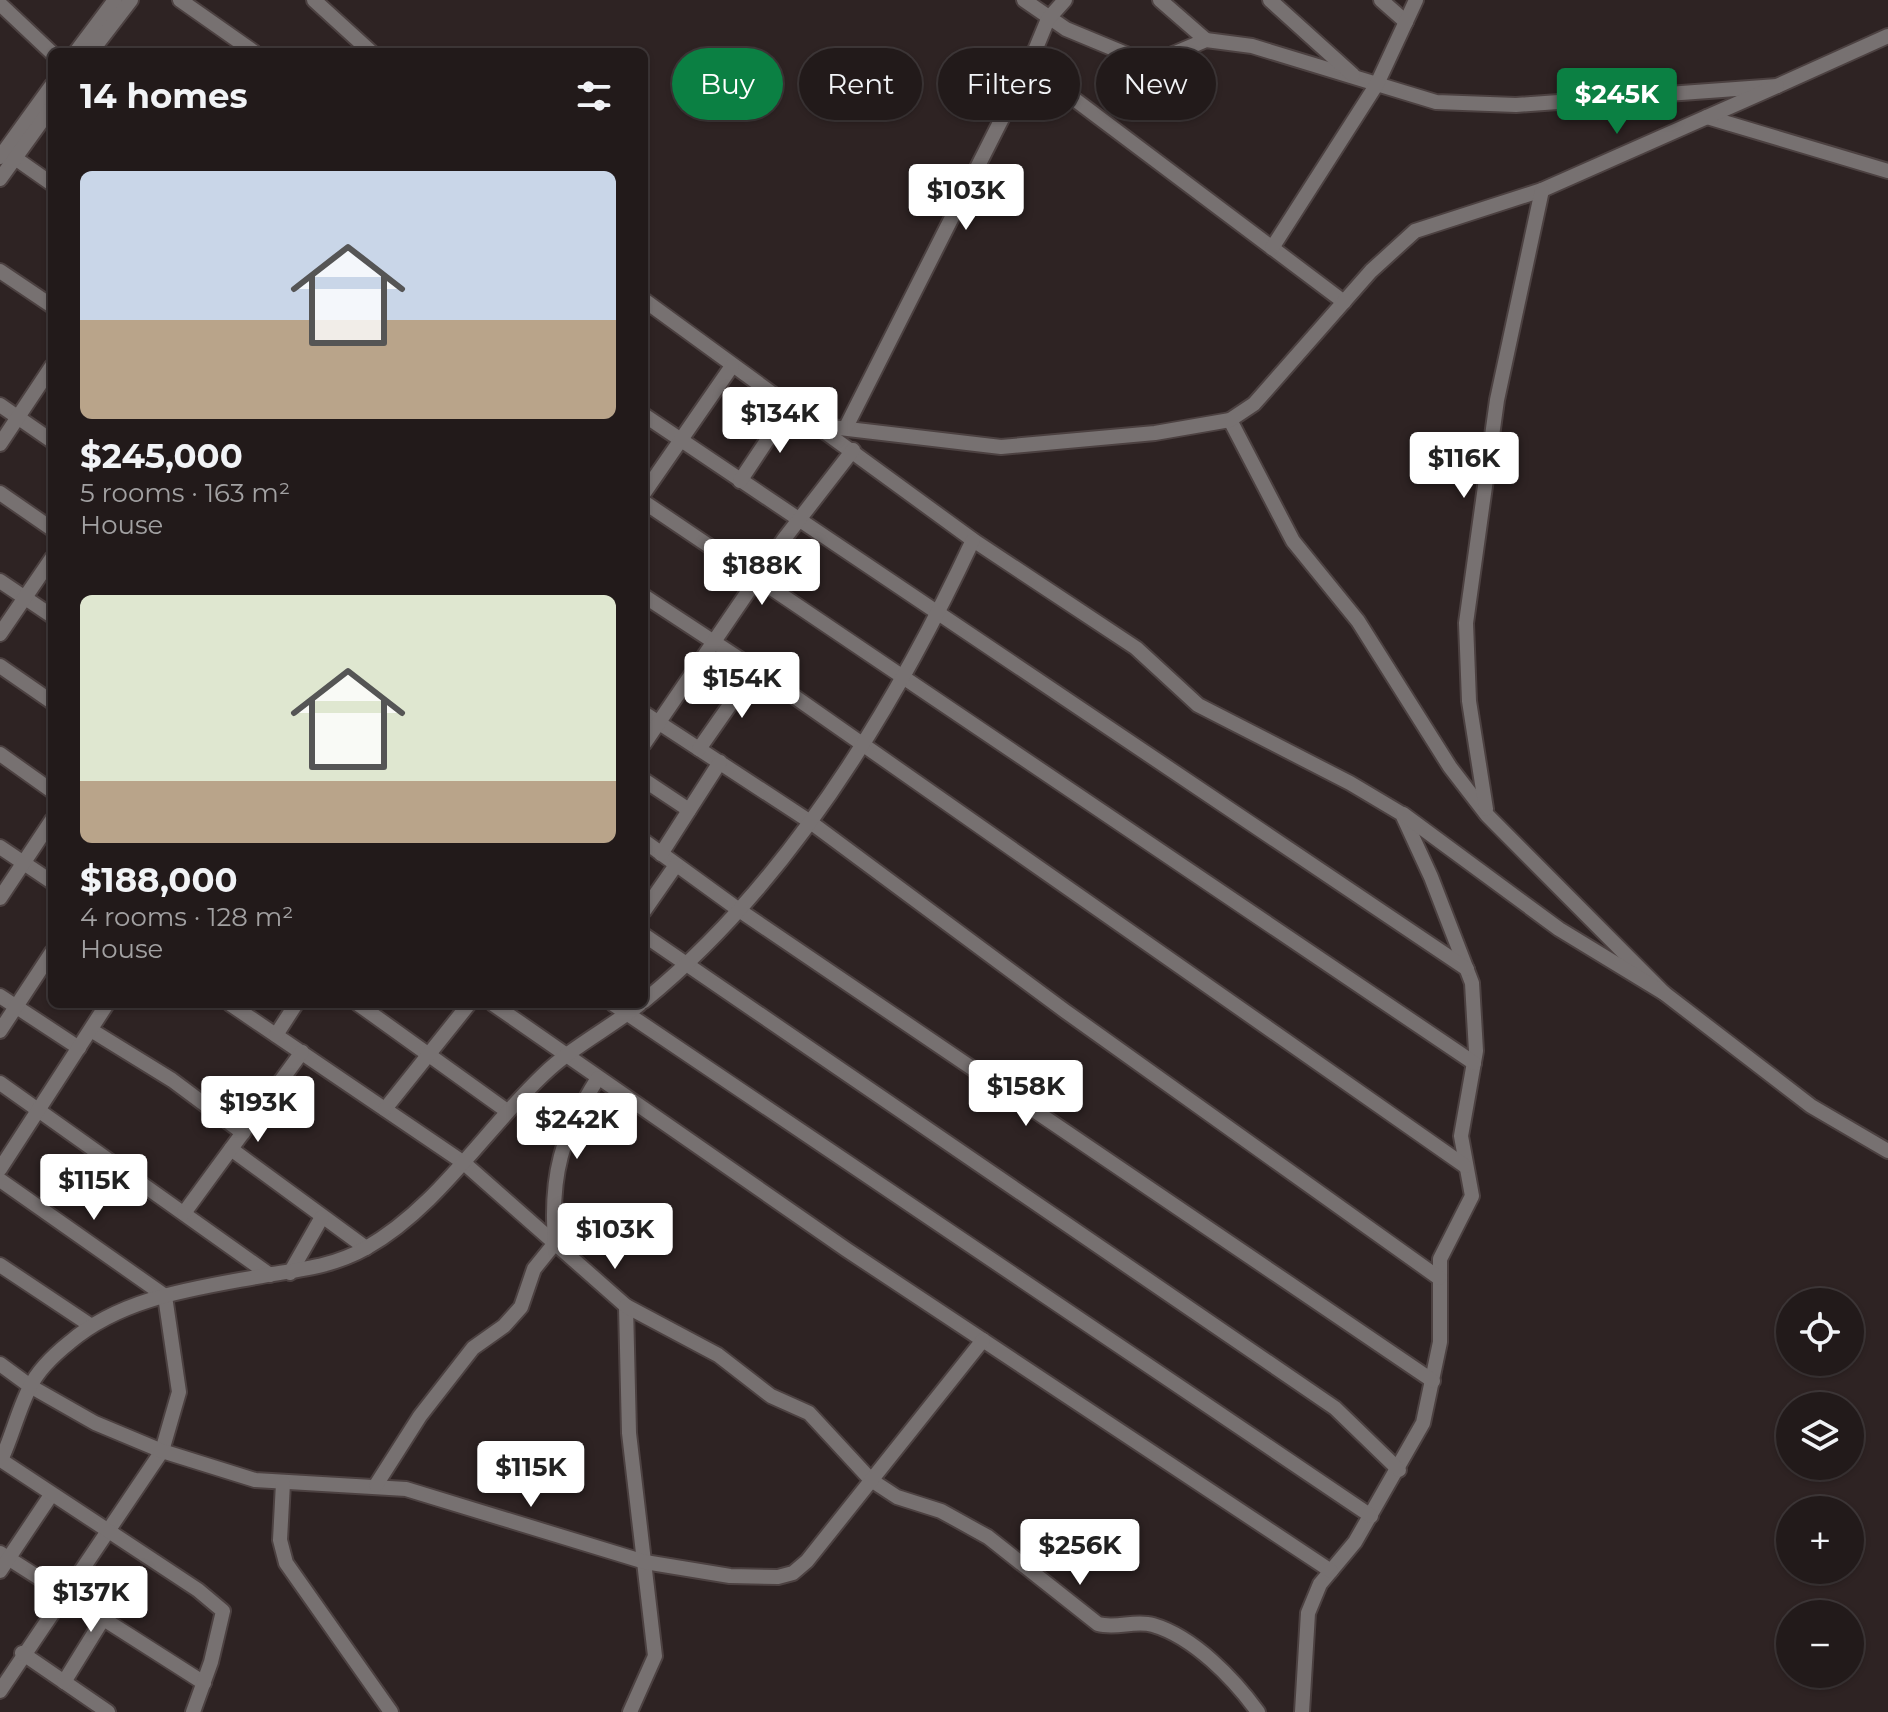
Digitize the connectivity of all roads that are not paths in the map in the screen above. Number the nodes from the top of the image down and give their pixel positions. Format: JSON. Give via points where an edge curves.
{"nodes":[{"id":1,"x":115,"y":0,"type":"edge"},
{"id":2,"x":131,"y":0,"type":"edge"},
{"id":3,"x":180,"y":0,"type":"edge"},
{"id":4,"x":314,"y":0,"type":"edge"},
{"id":5,"x":1024,"y":0,"type":"edge"},
{"id":6,"x":1065,"y":0,"type":"edge"},
{"id":7,"x":1162,"y":0,"type":"edge"},
{"id":8,"x":1270,"y":0,"type":"edge"},
{"id":9,"x":1381,"y":0,"type":"edge"},
{"id":10,"x":1416,"y":0,"type":"edge"},
{"id":11,"x":9,"y":5,"type":"edge"},
{"id":12,"x":1048,"y":19,"type":"junction"},
{"id":13,"x":1406,"y":22,"type":"junction"},
{"id":14,"x":1888,"y":36,"type":"edge"},
{"id":15,"x":1206,"y":40,"type":"junction"},
{"id":16,"x":79,"y":48,"type":"edge"},
{"id":17,"x":99,"y":48,"type":"edge"},
{"id":18,"x":248,"y":48,"type":"edge"},
{"id":19,"x":367,"y":48,"type":"edge"},
{"id":20,"x":1036,"y":48,"type":"edge"},
{"id":21,"x":48,"y":49,"type":"edge"},
{"id":22,"x":1356,"y":78,"type":"junction"},
{"id":23,"x":1377,"y":84,"type":"junction"},
{"id":24,"x":1777,"y":86,"type":"junction"},
{"id":25,"x":48,"y":91,"type":"edge"},
{"id":26,"x":1080,"y":103,"type":"edge"},
{"id":27,"x":48,"y":111,"type":"edge"},
{"id":28,"x":1707,"y":117,"type":"junction"},
{"id":29,"x":1001,"y":120,"type":"edge"},
{"id":30,"x":5,"y":152,"type":"edge"},
{"id":31,"x":1888,"y":171,"type":"edge"},
{"id":32,"x":0,"y":179,"type":"edge"},
{"id":33,"x":48,"y":181,"type":"edge"},
{"id":34,"x":1542,"y":190,"type":"junction"},
{"id":35,"x":1272,"y":248,"type":"junction"},
{"id":36,"x":0,"y":271,"type":"edge"},
{"id":37,"x":1344,"y":302,"type":"junction"},
{"id":38,"x":48,"y":303,"type":"edge"},
{"id":39,"x":648,"y":303,"type":"edge"},
{"id":40,"x":732,"y":366,"type":"junction"},
{"id":41,"x":48,"y":372,"type":"edge"},
{"id":42,"x":0,"y":405,"type":"edge"},
{"id":43,"x":788,"y":409,"type":"junction"},
{"id":44,"x":18,"y":417,"type":"junction"},
{"id":45,"x":648,"y":418,"type":"edge"},
{"id":46,"x":1230,"y":420,"type":"junction"},
{"id":47,"x":814,"y":425,"type":"junction"},
{"id":48,"x":846,"y":427,"type":"junction"},
{"id":49,"x":48,"y":438,"type":"edge"},
{"id":50,"x":680,"y":441,"type":"junction"},
{"id":51,"x":0,"y":444,"type":"edge"},
{"id":52,"x":853,"y":450,"type":"junction"},
{"id":53,"x":740,"y":481,"type":"junction"},
{"id":54,"x":648,"y":487,"type":"edge"},
{"id":55,"x":0,"y":493,"type":"edge"},
{"id":56,"x":648,"y":505,"type":"edge"},
{"id":57,"x":798,"y":520,"type":"junction"},
{"id":58,"x":48,"y":526,"type":"edge"},
{"id":59,"x":973,"y":540,"type":"junction"},
{"id":60,"x":48,"y":564,"type":"edge"},
{"id":61,"x":757,"y":578,"type":"junction"},
{"id":62,"x":0,"y":581,"type":"edge"},
{"id":63,"x":24,"y":597,"type":"junction"},
{"id":64,"x":648,"y":599,"type":"edge"},
{"id":65,"x":48,"y":613,"type":"edge"},
{"id":66,"x":935,"y":613,"type":"junction"},
{"id":67,"x":0,"y":634,"type":"edge"},
{"id":68,"x":714,"y":642,"type":"junction"},
{"id":69,"x":0,"y":666,"type":"edge"},
{"id":70,"x":755,"y":669,"type":"junction"},
{"id":71,"x":899,"y":678,"type":"junction"},
{"id":72,"x":48,"y":699,"type":"edge"},
{"id":73,"x":648,"y":716,"type":"edge"},
{"id":74,"x":658,"y":723,"type":"junction"},
{"id":75,"x":648,"y":738,"type":"edge"},
{"id":76,"x":864,"y":745,"type":"junction"},
{"id":77,"x":699,"y":749,"type":"junction"},
{"id":78,"x":0,"y":754,"type":"edge"},
{"id":79,"x":720,"y":762,"type":"junction"},
{"id":80,"x":648,"y":783,"type":"edge"},
{"id":81,"x":48,"y":788,"type":"edge"},
{"id":82,"x":689,"y":810,"type":"junction"},
{"id":83,"x":1402,"y":814,"type":"junction"},
{"id":84,"x":1487,"y":815,"type":"junction"},
{"id":85,"x":809,"y":821,"type":"junction"},
{"id":86,"x":48,"y":826,"type":"edge"},
{"id":87,"x":648,"y":844,"type":"edge"},
{"id":88,"x":0,"y":847,"type":"edge"},
{"id":89,"x":661,"y":854,"type":"junction"},
{"id":90,"x":23,"y":862,"type":"junction"},
{"id":91,"x":676,"y":865,"type":"junction"},
{"id":92,"x":48,"y":879,"type":"edge"},
{"id":93,"x":0,"y":898,"type":"edge"},
{"id":94,"x":648,"y":905,"type":"edge"},
{"id":95,"x":739,"y":910,"type":"junction"},
{"id":96,"x":648,"y":938,"type":"edge"},
{"id":97,"x":48,"y":958,"type":"edge"},
{"id":98,"x":687,"y":966,"type":"junction"},
{"id":99,"x":1468,"y":970,"type":"junction"},
{"id":100,"x":1664,"y":993,"type":"junction"},
{"id":101,"x":0,"y":996,"type":"edge"},
{"id":102,"x":648,"y":997,"type":"edge"},
{"id":103,"x":16,"y":1007,"type":"junction"},
{"id":104,"x":105,"y":1008,"type":"edge"},
{"id":105,"x":236,"y":1008,"type":"edge"},
{"id":106,"x":293,"y":1008,"type":"edge"},
{"id":107,"x":364,"y":1008,"type":"edge"},
{"id":108,"x":466,"y":1008,"type":"edge"},
{"id":109,"x":499,"y":1008,"type":"edge"},
{"id":110,"x":618,"y":1008,"type":"edge"},
{"id":111,"x":635,"y":1008,"type":"edge"},
{"id":112,"x":627,"y":1015,"type":"junction"},
{"id":113,"x":91,"y":1030,"type":"junction"},
{"id":114,"x":0,"y":1031,"type":"edge"},
{"id":115,"x":276,"y":1035,"type":"junction"},
{"id":116,"x":79,"y":1048,"type":"junction"},
{"id":117,"x":302,"y":1052,"type":"junction"},
{"id":118,"x":564,"y":1055,"type":"junction"},
{"id":119,"x":431,"y":1057,"type":"junction"},
{"id":120,"x":1474,"y":1063,"type":"junction"},
{"id":121,"x":598,"y":1078,"type":"junction"},
{"id":122,"x":0,"y":1083,"type":"edge"},
{"id":123,"x":385,"y":1109,"type":"junction"},
{"id":124,"x":39,"y":1110,"type":"junction"},
{"id":125,"x":507,"y":1111,"type":"junction"},
{"id":126,"x":243,"y":1133,"type":"junction"},
{"id":127,"x":231,"y":1149,"type":"junction"},
{"id":128,"x":1888,"y":1151,"type":"edge"},
{"id":129,"x":464,"y":1163,"type":"junction"},
{"id":130,"x":1465,"y":1166,"type":"junction"},
{"id":131,"x":0,"y":1169,"type":"edge"},
{"id":132,"x":0,"y":1180,"type":"edge"},
{"id":133,"x":184,"y":1213,"type":"junction"},
{"id":134,"x":322,"y":1217,"type":"junction"},
{"id":135,"x":555,"y":1243,"type":"junction"},
{"id":136,"x":366,"y":1248,"type":"junction"},
{"id":137,"x":0,"y":1266,"type":"edge"},
{"id":138,"x":290,"y":1273,"type":"junction"},
{"id":139,"x":270,"y":1275,"type":"junction"},
{"id":140,"x":1439,"y":1278,"type":"junction"},
{"id":141,"x":165,"y":1296,"type":"junction"},
{"id":142,"x":626,"y":1306,"type":"junction"},
{"id":143,"x":90,"y":1325,"type":"junction"},
{"id":144,"x":983,"y":1340,"type":"junction"},
{"id":145,"x":0,"y":1364,"type":"edge"},
{"id":146,"x":1433,"y":1381,"type":"junction"},
{"id":147,"x":30,"y":1386,"type":"junction"},
{"id":148,"x":162,"y":1451,"type":"junction"},
{"id":149,"x":0,"y":1460,"type":"edge"},
{"id":150,"x":1399,"y":1470,"type":"junction"},
{"id":151,"x":871,"y":1480,"type":"junction"},
{"id":152,"x":283,"y":1483,"type":"junction"},
{"id":153,"x":376,"y":1485,"type":"junction"},
{"id":154,"x":51,"y":1495,"type":"junction"},
{"id":155,"x":1371,"y":1516,"type":"junction"},
{"id":156,"x":106,"y":1532,"type":"junction"},
{"id":157,"x":3,"y":1561,"type":"edge"},
{"id":158,"x":645,"y":1562,"type":"junction"},
{"id":159,"x":1331,"y":1571,"type":"junction"},
{"id":160,"x":63,"y":1593,"type":"junction"},
{"id":161,"x":103,"y":1619,"type":"junction"},
{"id":162,"x":22,"y":1653,"type":"junction"},
{"id":163,"x":64,"y":1682,"type":"junction"},
{"id":164,"x":204,"y":1683,"type":"junction"},
{"id":165,"x":0,"y":1691,"type":"edge"},
{"id":166,"x":108,"y":1712,"type":"edge"},
{"id":167,"x":193,"y":1712,"type":"edge"},
{"id":168,"x":391,"y":1712,"type":"edge"},
{"id":169,"x":630,"y":1712,"type":"edge"},
{"id":170,"x":1258,"y":1712,"type":"edge"},
{"id":171,"x":1302,"y":1712,"type":"edge"}],
"edges":[{"from":1,"to":16,"type":"street"},
{"from":2,"to":17,"type":"street"},
{"from":3,"to":18,"type":"street"},
{"from":4,"to":19,"type":"street"},
{"from":5,"to":12,"type":"street"},
{"from":6,"to":12,"type":"street"},
{"from":7,"to":15,"type":"street"},
{"from":8,"to":22,"type":"street"},
{"from":9,"to":13,"type":"street"},
{"from":10,"to":13,"type":"street"},
{"from":11,"to":21,"type":"street"},
{"from":12,"to":15,"type":"street","via":[[1115,51],[1154,62]]},
{"from":12,"to":20,"type":"street"},
{"from":13,"to":23,"type":"street"},
{"from":14,"to":24,"type":"street"},
{"from":15,"to":22,"type":"street","via":[[1252,46]]},
{"from":22,"to":23,"type":"street"},
{"from":23,"to":24,"type":"street","via":[[1436,102],[1516,105]]},
{"from":23,"to":35,"type":"street"},
{"from":24,"to":28,"type":"street"},
{"from":25,"to":30,"type":"street"},
{"from":26,"to":35,"type":"street"},
{"from":27,"to":30,"type":"street"},
{"from":28,"to":31,"type":"street"},
{"from":28,"to":34,"type":"street"},
{"from":29,"to":48,"type":"street"},
{"from":30,"to":32,"type":"street"},
{"from":30,"to":33,"type":"street"},
{"from":34,"to":37,"type":"street","via":[[1415,231]]},
{"from":34,"to":84,"type":"street","via":[[1497,400],[1466,623],[1469,701]]},
{"from":35,"to":37,"type":"street"},
{"from":36,"to":38,"type":"street"},
{"from":37,"to":46,"type":"street","via":[[1254,404]]},
{"from":39,"to":40,"type":"street"},
{"from":40,"to":43,"type":"street"},
{"from":40,"to":50,"type":"street"},
{"from":41,"to":44,"type":"street"},
{"from":42,"to":44,"type":"street"},
{"from":43,"to":47,"type":"street"},
{"from":43,"to":53,"type":"street"},
{"from":44,"to":49,"type":"street"},
{"from":44,"to":51,"type":"street"},
{"from":45,"to":50,"type":"street"},
{"from":46,"to":48,"type":"street","via":[[1155,433],[1001,447]]},
{"from":46,"to":84,"type":"street","via":[[1293,541],[1358,621],[1450,767]]},
{"from":47,"to":48,"type":"street"},
{"from":47,"to":52,"type":"street"},
{"from":50,"to":53,"type":"street"},
{"from":50,"to":54,"type":"street"},
{"from":52,"to":57,"type":"street"},
{"from":52,"to":59,"type":"street"},
{"from":53,"to":57,"type":"street"},
{"from":55,"to":58,"type":"street"},
{"from":56,"to":61,"type":"street"},
{"from":57,"to":61,"type":"street"},
{"from":57,"to":66,"type":"street"},
{"from":59,"to":66,"type":"street"},
{"from":59,"to":83,"type":"street","via":[[1136,648],[1211,714]]},
{"from":60,"to":63,"type":"street"},
{"from":61,"to":68,"type":"street"},
{"from":61,"to":71,"type":"street"},
{"from":62,"to":63,"type":"street"},
{"from":63,"to":65,"type":"street"},
{"from":63,"to":67,"type":"street"},
{"from":64,"to":68,"type":"street"},
{"from":66,"to":71,"type":"street"},
{"from":66,"to":99,"type":"street"},
{"from":68,"to":70,"type":"street"},
{"from":68,"to":74,"type":"street"},
{"from":69,"to":72,"type":"street"},
{"from":70,"to":76,"type":"street"},
{"from":70,"to":77,"type":"street"},
{"from":71,"to":76,"type":"street"},
{"from":71,"to":120,"type":"street"},
{"from":73,"to":74,"type":"street"},
{"from":74,"to":75,"type":"street"},
{"from":74,"to":77,"type":"street"},
{"from":76,"to":85,"type":"street"},
{"from":76,"to":130,"type":"street"},
{"from":77,"to":79,"type":"street"},
{"from":78,"to":81,"type":"street"},
{"from":79,"to":82,"type":"street"},
{"from":79,"to":85,"type":"street"},
{"from":80,"to":82,"type":"street"},
{"from":82,"to":89,"type":"street"},
{"from":83,"to":99,"type":"street"},
{"from":83,"to":100,"type":"street","via":[[1559,929]]},
{"from":84,"to":100,"type":"street"},
{"from":85,"to":95,"type":"street"},
{"from":85,"to":140,"type":"street"},
{"from":86,"to":90,"type":"street"},
{"from":87,"to":89,"type":"street"},
{"from":88,"to":90,"type":"street"},
{"from":89,"to":91,"type":"street"},
{"from":90,"to":92,"type":"street"},
{"from":90,"to":93,"type":"street"},
{"from":91,"to":94,"type":"street"},
{"from":91,"to":95,"type":"street"},
{"from":95,"to":98,"type":"street"},
{"from":95,"to":146,"type":"street"},
{"from":96,"to":98,"type":"street"},
{"from":97,"to":103,"type":"street"},
{"from":98,"to":102,"type":"street"},
{"from":98,"to":150,"type":"street","via":[[1335,1408]]},
{"from":99,"to":120,"type":"street","via":[[1475,1003]]},
{"from":100,"to":128,"type":"street","via":[[1811,1106]]},
{"from":101,"to":103,"type":"street"},
{"from":103,"to":114,"type":"street"},
{"from":103,"to":116,"type":"street"},
{"from":104,"to":113,"type":"street"},
{"from":105,"to":115,"type":"street"},
{"from":106,"to":115,"type":"street"},
{"from":107,"to":119,"type":"street"},
{"from":108,"to":119,"type":"street"},
{"from":109,"to":118,"type":"street"},
{"from":110,"to":112,"type":"street"},
{"from":111,"to":112,"type":"street"},
{"from":112,"to":118,"type":"street"},
{"from":112,"to":155,"type":"street"},
{"from":113,"to":116,"type":"street"},
{"from":113,"to":126,"type":"street","via":[[172,1080]]},
{"from":115,"to":117,"type":"street"},
{"from":116,"to":124,"type":"street"},
{"from":117,"to":123,"type":"street"},
{"from":117,"to":126,"type":"street"},
{"from":118,"to":121,"type":"street"},
{"from":118,"to":125,"type":"street"},
{"from":119,"to":123,"type":"street"},
{"from":119,"to":125,"type":"street"},
{"from":120,"to":130,"type":"street","via":[[1461,1136]]},
{"from":121,"to":135,"type":"street","via":[[563,1141],[552,1205]]},
{"from":121,"to":144,"type":"street"},
{"from":122,"to":124,"type":"street"},
{"from":123,"to":129,"type":"street"},
{"from":124,"to":131,"type":"street"},
{"from":124,"to":133,"type":"street"},
{"from":125,"to":129,"type":"street"},
{"from":126,"to":127,"type":"street"},
{"from":127,"to":133,"type":"street"},
{"from":127,"to":134,"type":"street"},
{"from":129,"to":135,"type":"street"},
{"from":129,"to":136,"type":"street","via":[[392,1231]]},
{"from":130,"to":140,"type":"street","via":[[1472,1196],[1445,1248]]},
{"from":132,"to":141,"type":"street"},
{"from":133,"to":139,"type":"street"},
{"from":134,"to":136,"type":"street"},
{"from":134,"to":138,"type":"street"},
{"from":135,"to":142,"type":"street"},
{"from":135,"to":153,"type":"street","via":[[534,1269],[514,1317],[473,1348]]},
{"from":136,"to":138,"type":"street","via":[[336,1263]]},
{"from":137,"to":143,"type":"street"},
{"from":138,"to":139,"type":"street"},
{"from":139,"to":141,"type":"street"},
{"from":140,"to":146,"type":"street","via":[[1440,1342]]},
{"from":141,"to":143,"type":"street"},
{"from":141,"to":148,"type":"street","via":[[179,1392]]},
{"from":142,"to":151,"type":"street","via":[[718,1355],[771,1396],[809,1413]]},
{"from":142,"to":158,"type":"street","via":[[629,1433]]},
{"from":143,"to":147,"type":"street"},
{"from":144,"to":151,"type":"street"},
{"from":144,"to":159,"type":"street"},
{"from":145,"to":147,"type":"street"},
{"from":146,"to":150,"type":"street","via":[[1423,1423]]},
{"from":147,"to":148,"type":"street","via":[[95,1423]]},
{"from":147,"to":149,"type":"street"},
{"from":148,"to":152,"type":"street","via":[[255,1480]]},
{"from":148,"to":156,"type":"street"},
{"from":149,"to":154,"type":"street"},
{"from":150,"to":155,"type":"street"},
{"from":151,"to":158,"type":"street","via":[[793,1573],[730,1576]]},
{"from":151,"to":170,"type":"street","via":[[988,1537],[1098,1624],[1153,1625],[1196,1649]]},
{"from":152,"to":153,"type":"street"},
{"from":152,"to":168,"type":"street","via":[[280,1540],[286,1563]]},
{"from":153,"to":158,"type":"street","via":[[406,1489]]},
{"from":154,"to":156,"type":"street"},
{"from":154,"to":157,"type":"street"},
{"from":155,"to":159,"type":"street"},
{"from":156,"to":160,"type":"street"},
{"from":156,"to":164,"type":"street","via":[[223,1611]]},
{"from":157,"to":160,"type":"street"},
{"from":158,"to":169,"type":"street","via":[[655,1656]]},
{"from":159,"to":171,"type":"street","via":[[1308,1613]]},
{"from":160,"to":161,"type":"street"},
{"from":160,"to":162,"type":"street"},
{"from":161,"to":163,"type":"street"},
{"from":161,"to":164,"type":"street"},
{"from":162,"to":163,"type":"street"},
{"from":162,"to":165,"type":"street"},
{"from":163,"to":166,"type":"street"},
{"from":164,"to":167,"type":"street"}]}
